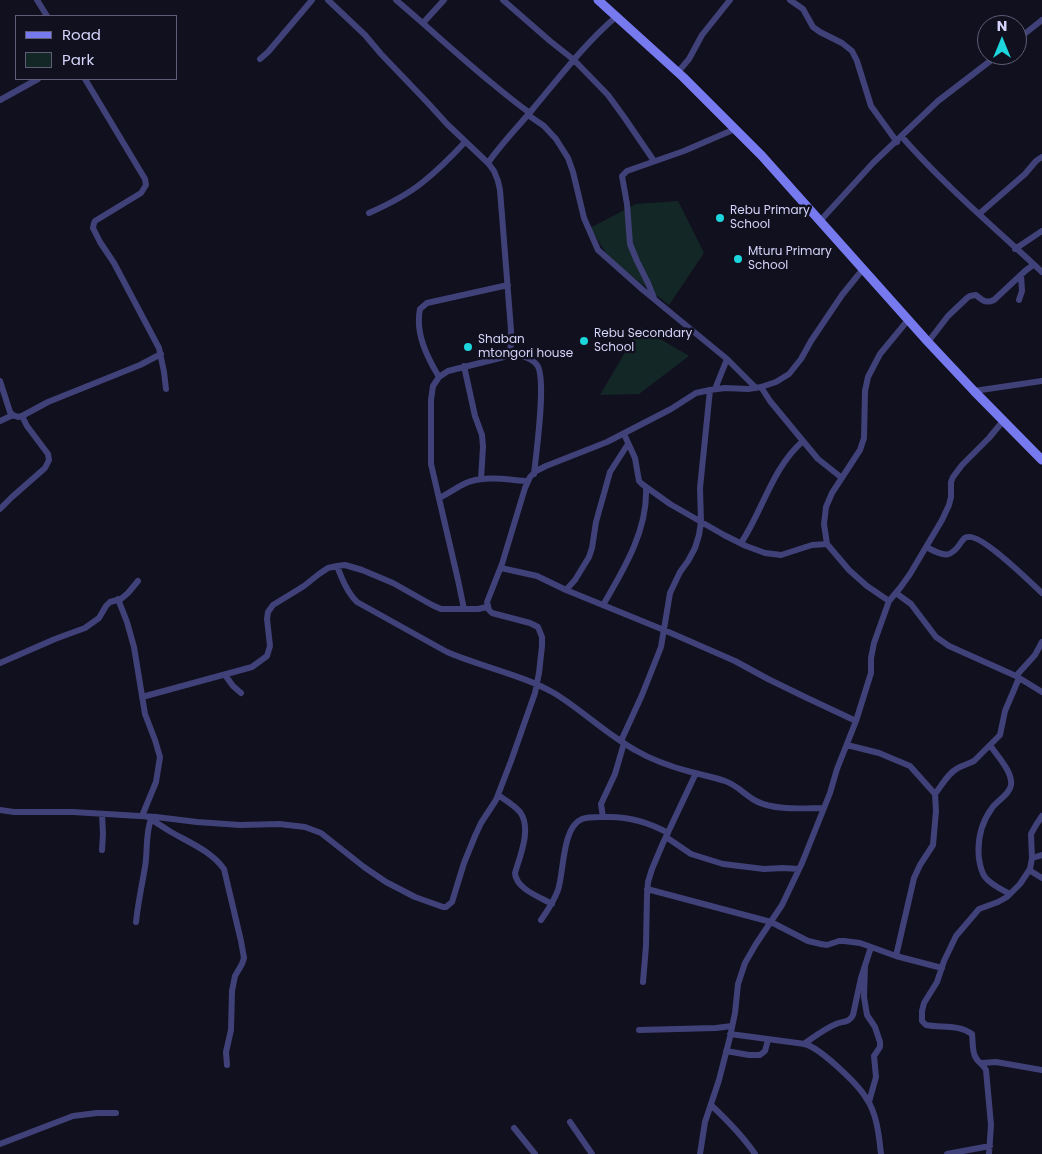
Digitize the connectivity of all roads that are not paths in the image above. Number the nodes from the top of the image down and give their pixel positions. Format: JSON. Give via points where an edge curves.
{"nodes":[{"id":1,"x":37,"y":0,"type":"edge"},
{"id":2,"x":312,"y":0,"type":"edge"},
{"id":3,"x":328,"y":0,"type":"edge"},
{"id":4,"x":396,"y":0,"type":"edge"},
{"id":5,"x":444,"y":0,"type":"edge"},
{"id":6,"x":503,"y":0,"type":"edge"},
{"id":7,"x":598,"y":0,"type":"edge"},
{"id":8,"x":730,"y":0,"type":"edge"},
{"id":9,"x":790,"y":0,"type":"edge"},
{"id":10,"x":47,"y":15,"type":"edge"},
{"id":11,"x":617,"y":16,"type":"junction"},
{"id":12,"x":1042,"y":20,"type":"edge"},
{"id":13,"x":423,"y":23,"type":"junction"},
{"id":14,"x":1027,"y":32,"type":"edge"},
{"id":15,"x":260,"y":59,"type":"dead end"},
{"id":16,"x":574,"y":60,"type":"junction"},
{"id":17,"x":985,"y":65,"type":"edge"},
{"id":18,"x":678,"y":72,"type":"junction"},
{"id":19,"x":36,"y":80,"type":"edge"},
{"id":20,"x":86,"y":80,"type":"edge"},
{"id":21,"x":0,"y":100,"type":"edge"},
{"id":22,"x":529,"y":114,"type":"junction"},
{"id":23,"x":735,"y":129,"type":"junction"},
{"id":24,"x":902,"y":136,"type":"junction"},
{"id":25,"x":465,"y":142,"type":"junction"},
{"id":26,"x":897,"y":142,"type":"junction"},
{"id":27,"x":1042,"y":157,"type":"edge"},
{"id":28,"x":654,"y":161,"type":"junction"},
{"id":29,"x":488,"y":164,"type":"junction"},
{"id":30,"x":369,"y":213,"type":"dead end"},
{"id":31,"x":980,"y":214,"type":"junction"},
{"id":32,"x":820,"y":221,"type":"junction"},
{"id":33,"x":1042,"y":231,"type":"edge"},
{"id":34,"x":1015,"y":249,"type":"junction"},
{"id":35,"x":1033,"y":264,"type":"junction"},
{"id":36,"x":863,"y":269,"type":"junction"},
{"id":37,"x":1042,"y":272,"type":"edge"},
{"id":38,"x":1021,"y":275,"type":"junction"},
{"id":39,"x":508,"y":284,"type":"junction"},
{"id":40,"x":654,"y":298,"type":"junction"},
{"id":41,"x":1019,"y":300,"type":"dead end"},
{"id":42,"x":908,"y":320,"type":"junction"},
{"id":43,"x":928,"y":342,"type":"junction"},
{"id":44,"x":509,"y":352,"type":"junction"},
{"id":45,"x":161,"y":354,"type":"junction"},
{"id":46,"x":727,"y":359,"type":"junction"},
{"id":47,"x":464,"y":366,"type":"junction"},
{"id":48,"x":439,"y":377,"type":"junction"},
{"id":49,"x":0,"y":380,"type":"edge"},
{"id":50,"x":1042,"y":381,"type":"edge"},
{"id":51,"x":759,"y":387,"type":"junction"},
{"id":52,"x":166,"y":389,"type":"dead end"},
{"id":53,"x":712,"y":389,"type":"junction"},
{"id":54,"x":974,"y":391,"type":"junction"},
{"id":55,"x":13,"y":416,"type":"junction"},
{"id":56,"x":22,"y":416,"type":"junction"},
{"id":57,"x":0,"y":421,"type":"edge"},
{"id":58,"x":1003,"y":421,"type":"junction"},
{"id":59,"x":624,"y":434,"type":"junction"},
{"id":60,"x":803,"y":442,"type":"junction"},
{"id":61,"x":628,"y":444,"type":"junction"},
{"id":62,"x":1042,"y":460,"type":"edge"},
{"id":63,"x":534,"y":474,"type":"junction"},
{"id":64,"x":842,"y":478,"type":"junction"},
{"id":65,"x":481,"y":480,"type":"junction"},
{"id":66,"x":528,"y":481,"type":"junction"},
{"id":67,"x":646,"y":487,"type":"junction"},
{"id":68,"x":439,"y":498,"type":"junction"},
{"id":69,"x":0,"y":509,"type":"edge"},
{"id":70,"x":701,"y":522,"type":"junction"},
{"id":71,"x":741,"y":543,"type":"junction"},
{"id":72,"x":827,"y":544,"type":"junction"},
{"id":73,"x":926,"y":547,"type":"junction"},
{"id":74,"x":337,"y":566,"type":"junction"},
{"id":75,"x":501,"y":568,"type":"junction"},
{"id":76,"x":138,"y":581,"type":"dead end"},
{"id":77,"x":566,"y":590,"type":"junction"},
{"id":78,"x":1042,"y":593,"type":"edge"},
{"id":79,"x":896,"y":594,"type":"junction"},
{"id":80,"x":118,"y":600,"type":"junction"},
{"id":81,"x":890,"y":601,"type":"junction"},
{"id":82,"x":603,"y":605,"type":"junction"},
{"id":83,"x":487,"y":607,"type":"junction"},
{"id":84,"x":464,"y":609,"type":"junction"},
{"id":85,"x":664,"y":630,"type":"junction"},
{"id":86,"x":1042,"y":642,"type":"edge"},
{"id":87,"x":0,"y":663,"type":"edge"},
{"id":88,"x":225,"y":675,"type":"junction"},
{"id":89,"x":1018,"y":677,"type":"junction"},
{"id":90,"x":537,"y":685,"type":"junction"},
{"id":91,"x":241,"y":692,"type":"dead end"},
{"id":92,"x":1042,"y":692,"type":"edge"},
{"id":93,"x":142,"y":696,"type":"junction"},
{"id":94,"x":856,"y":721,"type":"junction"},
{"id":95,"x":622,"y":742,"type":"junction"},
{"id":96,"x":847,"y":745,"type":"junction"},
{"id":97,"x":990,"y":745,"type":"junction"},
{"id":98,"x":696,"y":773,"type":"junction"},
{"id":99,"x":935,"y":794,"type":"junction"},
{"id":100,"x":498,"y":795,"type":"junction"},
{"id":101,"x":824,"y":808,"type":"junction"},
{"id":102,"x":0,"y":810,"type":"edge"},
{"id":103,"x":102,"y":814,"type":"junction"},
{"id":104,"x":1042,"y":816,"type":"edge"},
{"id":105,"x":147,"y":817,"type":"junction"},
{"id":106,"x":602,"y":817,"type":"junction"},
{"id":107,"x":667,"y":835,"type":"junction"},
{"id":108,"x":102,"y":850,"type":"dead end"},
{"id":109,"x":1042,"y":855,"type":"edge"},
{"id":110,"x":1032,"y":858,"type":"junction"},
{"id":111,"x":799,"y":869,"type":"junction"},
{"id":112,"x":1029,"y":870,"type":"junction"},
{"id":113,"x":1042,"y":878,"type":"edge"},
{"id":114,"x":647,"y":890,"type":"junction"},
{"id":115,"x":1010,"y":894,"type":"junction"},
{"id":116,"x":552,"y":904,"type":"junction"},
{"id":117,"x":541,"y":920,"type":"dead end"},
{"id":118,"x":136,"y":922,"type":"dead end"},
{"id":119,"x":771,"y":922,"type":"junction"},
{"id":120,"x":871,"y":947,"type":"junction"},
{"id":121,"x":896,"y":956,"type":"junction"},
{"id":122,"x":865,"y":966,"type":"junction"},
{"id":123,"x":942,"y":968,"type":"junction"},
{"id":124,"x":643,"y":982,"type":"dead end"},
{"id":125,"x":732,"y":1026,"type":"junction"},
{"id":126,"x":639,"y":1030,"type":"dead end"},
{"id":127,"x":730,"y":1034,"type":"junction"},
{"id":128,"x":768,"y":1040,"type":"junction"},
{"id":129,"x":804,"y":1044,"type":"junction"},
{"id":130,"x":726,"y":1051,"type":"junction"},
{"id":131,"x":982,"y":1063,"type":"junction"},
{"id":132,"x":227,"y":1065,"type":"dead end"},
{"id":133,"x":1042,"y":1070,"type":"edge"},
{"id":134,"x":869,"y":1102,"type":"junction"},
{"id":135,"x":711,"y":1105,"type":"junction"},
{"id":136,"x":116,"y":1113,"type":"dead end"},
{"id":137,"x":570,"y":1122,"type":"dead end"},
{"id":138,"x":514,"y":1128,"type":"dead end"},
{"id":139,"x":0,"y":1144,"type":"edge"},
{"id":140,"x":990,"y":1146,"type":"junction"},
{"id":141,"x":535,"y":1154,"type":"edge"},
{"id":142,"x":592,"y":1154,"type":"edge"},
{"id":143,"x":700,"y":1154,"type":"edge"},
{"id":144,"x":754,"y":1154,"type":"edge"},
{"id":145,"x":881,"y":1154,"type":"edge"},
{"id":146,"x":946,"y":1154,"type":"edge"},
{"id":147,"x":989,"y":1154,"type":"edge"}],
"edges":[{"from":1,"to":10,"type":"street"},
{"from":2,"to":15,"type":"street"},
{"from":3,"to":25,"type":"street"},
{"from":4,"to":13,"type":"street"},
{"from":5,"to":13,"type":"street"},
{"from":6,"to":16,"type":"street"},
{"from":7,"to":11,"type":"main road"},
{"from":8,"to":18,"type":"street"},
{"from":9,"to":26,"type":"street","via":[[803,10],[813,27],[852,51],[870,106]]},
{"from":11,"to":16,"type":"street"},
{"from":11,"to":18,"type":"main road"},
{"from":12,"to":14,"type":"street"},
{"from":13,"to":22,"type":"street"},
{"from":16,"to":22,"type":"street"},
{"from":16,"to":28,"type":"street","via":[[608,95]]},
{"from":17,"to":24,"type":"street","via":[[938,101]]},
{"from":18,"to":23,"type":"main road"},
{"from":19,"to":21,"type":"street"},
{"from":20,"to":45,"type":"street","via":[[146,185],[141,194],[96,221],[93,228]]},
{"from":22,"to":29,"type":"street"},
{"from":22,"to":40,"type":"street","via":[[556,139],[568,158],[584,218],[598,250]]},
{"from":23,"to":28,"type":"street"},
{"from":23,"to":32,"type":"main road"},
{"from":24,"to":26,"type":"street"},
{"from":24,"to":31,"type":"street"},
{"from":25,"to":29,"type":"street"},
{"from":25,"to":30,"type":"street","via":[[423,183]]},
{"from":26,"to":32,"type":"street","via":[[867,169]]},
{"from":27,"to":31,"type":"street"},
{"from":28,"to":40,"type":"street","via":[[624,174],[621,179],[630,244]]},
{"from":29,"to":39,"type":"street","via":[[494,171],[500,190]]},
{"from":31,"to":34,"type":"street"},
{"from":32,"to":36,"type":"main road"},
{"from":33,"to":34,"type":"street"},
{"from":34,"to":35,"type":"street"},
{"from":35,"to":37,"type":"street"},
{"from":35,"to":38,"type":"street"},
{"from":36,"to":42,"type":"main road"},
{"from":36,"to":51,"type":"street","via":[[789,374]]},
{"from":38,"to":41,"type":"street"},
{"from":38,"to":43,"type":"street","via":[[990,302],[976,295],[967,298]]},
{"from":39,"to":44,"type":"street","via":[[512,330]]},
{"from":39,"to":48,"type":"street","via":[[428,304],[420,309],[422,342]]},
{"from":40,"to":46,"type":"street"},
{"from":42,"to":43,"type":"main road"},
{"from":42,"to":64,"type":"street","via":[[880,354],[868,377],[862,444]]},
{"from":43,"to":54,"type":"main road"},
{"from":44,"to":47,"type":"street"},
{"from":44,"to":63,"type":"street","via":[[535,363],[540,374],[541,412]]},
{"from":45,"to":52,"type":"street"},
{"from":45,"to":56,"type":"street"},
{"from":46,"to":51,"type":"street"},
{"from":46,"to":53,"type":"street"},
{"from":47,"to":48,"type":"street"},
{"from":47,"to":65,"type":"street","via":[[482,435]]},
{"from":48,"to":68,"type":"street","via":[[433,386],[430,430],[431,464]]},
{"from":49,"to":55,"type":"street"},
{"from":50,"to":54,"type":"street"},
{"from":51,"to":53,"type":"street"},
{"from":51,"to":60,"type":"street"},
{"from":53,"to":59,"type":"street","via":[[696,393]]},
{"from":53,"to":70,"type":"street","via":[[700,488]]},
{"from":54,"to":58,"type":"main road"},
{"from":55,"to":56,"type":"street"},
{"from":55,"to":57,"type":"street"},
{"from":56,"to":69,"type":"street","via":[[44,446],[49,460],[45,468]]},
{"from":58,"to":62,"type":"main road"},
{"from":58,"to":73,"type":"street","via":[[952,477],[949,505]]},
{"from":59,"to":61,"type":"street"},
{"from":59,"to":63,"type":"street"},
{"from":60,"to":64,"type":"street"},
{"from":60,"to":71,"type":"street","via":[[792,450],[775,476]]},
{"from":61,"to":67,"type":"street","via":[[639,481]]},
{"from":61,"to":77,"type":"street","via":[[610,472],[592,548]]},
{"from":63,"to":66,"type":"street"},
{"from":64,"to":72,"type":"street","via":[[826,507]]},
{"from":65,"to":66,"type":"street"},
{"from":65,"to":68,"type":"street","via":[[466,483]]},
{"from":66,"to":75,"type":"street"},
{"from":67,"to":70,"type":"street"},
{"from":67,"to":82,"type":"street","via":[[646,508],[634,547]]},
{"from":68,"to":84,"type":"street"},
{"from":70,"to":71,"type":"street"},
{"from":70,"to":85,"type":"street","via":[[695,548],[670,593]]},
{"from":71,"to":72,"type":"street","via":[[781,555],[812,545]]},
{"from":72,"to":81,"type":"street","via":[[849,570]]},
{"from":73,"to":78,"type":"street","via":[[946,556],[970,536],[993,549]]},
{"from":73,"to":79,"type":"street"},
{"from":74,"to":84,"type":"street","via":[[345,565],[378,576],[442,609]]},
{"from":74,"to":88,"type":"street","via":[[328,568],[273,605],[267,619],[270,646],[267,656],[252,667]]},
{"from":74,"to":90,"type":"street","via":[[345,586],[357,602],[447,652]]},
{"from":75,"to":77,"type":"street","via":[[537,576]]},
{"from":75,"to":83,"type":"street"},
{"from":76,"to":80,"type":"street"},
{"from":77,"to":82,"type":"street"},
{"from":79,"to":81,"type":"street"},
{"from":79,"to":89,"type":"street","via":[[911,604],[936,637],[949,646]]},
{"from":80,"to":87,"type":"street","via":[[110,602],[99,618],[85,628]]},
{"from":80,"to":93,"type":"street","via":[[130,630]]},
{"from":81,"to":94,"type":"street","via":[[874,643],[871,673]]},
{"from":82,"to":85,"type":"street"},
{"from":83,"to":84,"type":"street"},
{"from":83,"to":90,"type":"street","via":[[492,613],[538,627],[542,646]]},
{"from":85,"to":94,"type":"street"},
{"from":85,"to":95,"type":"street","via":[[652,671]]},
{"from":86,"to":89,"type":"street"},
{"from":88,"to":91,"type":"street"},
{"from":88,"to":93,"type":"street"},
{"from":89,"to":92,"type":"street"},
{"from":89,"to":97,"type":"street","via":[[1000,734]]},
{"from":90,"to":95,"type":"street"},
{"from":90,"to":100,"type":"street"},
{"from":93,"to":105,"type":"street","via":[[160,757]]},
{"from":94,"to":96,"type":"street"},
{"from":95,"to":98,"type":"street","via":[[657,761]]},
{"from":95,"to":106,"type":"street","via":[[615,774],[604,795]]},
{"from":96,"to":99,"type":"street","via":[[879,753],[910,766]]},
{"from":96,"to":101,"type":"street"},
{"from":97,"to":99,"type":"street","via":[[974,761],[950,773]]},
{"from":97,"to":115,"type":"street","via":[[1011,777],[1012,784],[983,822],[978,838],[980,867],[984,876]]},
{"from":98,"to":101,"type":"street","via":[[724,780],[757,802],[770,806]]},
{"from":98,"to":107,"type":"street"},
{"from":99,"to":121,"type":"street","via":[[933,845],[914,878]]},
{"from":100,"to":105,"type":"street","via":[[475,836],[452,902],[443,907],[386,882],[322,833],[305,827],[231,825]]},
{"from":100,"to":116,"type":"street","via":[[517,809],[525,822],[516,879]]},
{"from":101,"to":111,"type":"street"},
{"from":102,"to":103,"type":"street"},
{"from":103,"to":105,"type":"street"},
{"from":103,"to":108,"type":"street"},
{"from":104,"to":110,"type":"street","via":[[1032,834]]},
{"from":105,"to":118,"type":"street","via":[[145,866]]},
{"from":105,"to":132,"type":"street","via":[[196,845],[224,868],[244,958],[232,991]]},
{"from":106,"to":107,"type":"street","via":[[643,822]]},
{"from":106,"to":116,"type":"street","via":[[582,819],[574,826],[565,848]]},
{"from":107,"to":111,"type":"street","via":[[691,854],[723,864]]},
{"from":107,"to":114,"type":"street"},
{"from":109,"to":110,"type":"street"},
{"from":110,"to":112,"type":"street"},
{"from":111,"to":119,"type":"street"},
{"from":112,"to":113,"type":"street"},
{"from":112,"to":115,"type":"street"},
{"from":114,"to":119,"type":"street"},
{"from":114,"to":124,"type":"street"},
{"from":115,"to":123,"type":"street","via":[[980,909],[971,918],[956,936]]},
{"from":116,"to":117,"type":"street"},
{"from":119,"to":120,"type":"street","via":[[821,944],[844,941]]},
{"from":119,"to":125,"type":"street","via":[[745,962]]},
{"from":120,"to":121,"type":"street"},
{"from":120,"to":122,"type":"street"},
{"from":121,"to":123,"type":"street"},
{"from":122,"to":129,"type":"street","via":[[851,1019]]},
{"from":122,"to":134,"type":"street","via":[[865,1007],[880,1042],[874,1056],[876,1077]]},
{"from":123,"to":131,"type":"street","via":[[924,1003],[922,1021],[926,1025],[960,1029],[972,1034],[974,1056]]},
{"from":125,"to":126,"type":"street"},
{"from":125,"to":127,"type":"street"},
{"from":127,"to":128,"type":"street"},
{"from":127,"to":130,"type":"street"},
{"from":128,"to":129,"type":"street"},
{"from":128,"to":130,"type":"street","via":[[765,1051],[760,1055]]},
{"from":129,"to":134,"type":"street","via":[[815,1048],[835,1064]]},
{"from":130,"to":135,"type":"street"},
{"from":131,"to":133,"type":"street","via":[[996,1062]]},
{"from":131,"to":140,"type":"street","via":[[986,1070]]},
{"from":134,"to":145,"type":"street"},
{"from":135,"to":143,"type":"street"},
{"from":135,"to":144,"type":"street","via":[[732,1125]]},
{"from":136,"to":139,"type":"street","via":[[73,1116]]},
{"from":137,"to":142,"type":"street"},
{"from":138,"to":141,"type":"street"},
{"from":140,"to":146,"type":"street"},
{"from":140,"to":147,"type":"street"}]}
